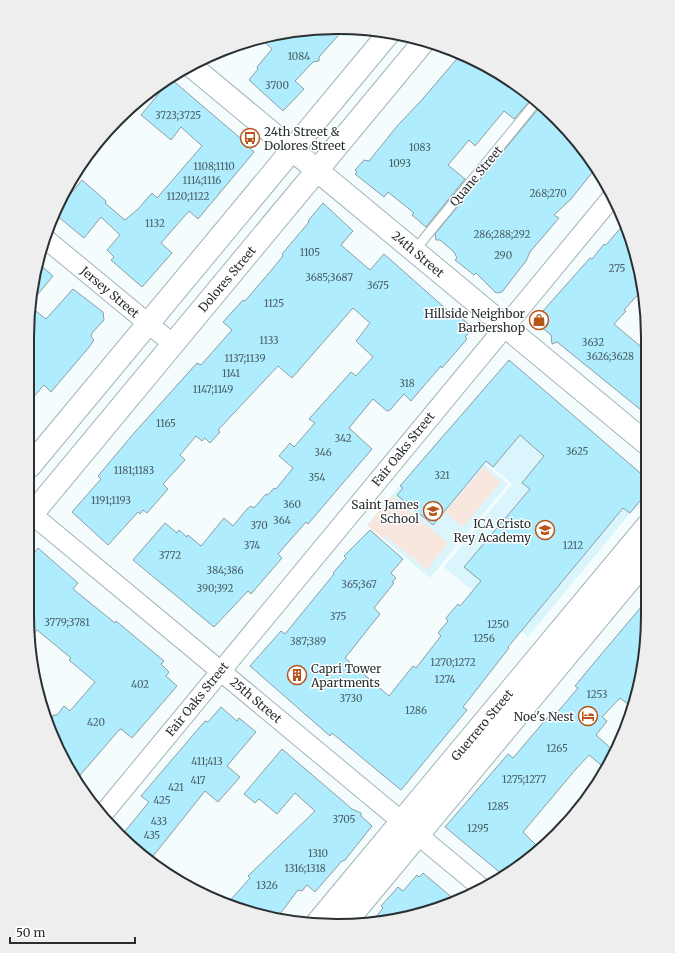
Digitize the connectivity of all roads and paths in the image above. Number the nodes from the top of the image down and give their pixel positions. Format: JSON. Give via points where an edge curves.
{"nodes":[{"id":1,"x":385,"y":38,"type":"edge"},
{"id":2,"x":420,"y":45,"type":"edge"},
{"id":3,"x":198,"y":68,"type":"edge"},
{"id":4,"x":533,"y":105,"type":"edge"},
{"id":5,"x":292,"y":149,"type":"junction"},
{"id":6,"x":317,"y":170,"type":"junction"},
{"id":7,"x":609,"y":201,"type":"edge"},
{"id":8,"x":49,"y":242,"type":"edge"},
{"id":9,"x":414,"y":250,"type":"junction"},
{"id":10,"x":148,"y":323,"type":"junction"},
{"id":11,"x":505,"y":326,"type":"junction"},
{"id":12,"x":173,"y":344,"type":"junction"},
{"id":13,"x":641,"y":439,"type":"edge"},
{"id":14,"x":34,"y":461,"type":"edge"},
{"id":15,"x":34,"y":510,"type":"edge"},
{"id":16,"x":34,"y":518,"type":"edge"},
{"id":17,"x":641,"y":533,"type":"edge"},
{"id":18,"x":641,"y":566,"type":"edge"},
{"id":19,"x":221,"y":671,"type":"junction"},
{"id":20,"x":105,"y":811,"type":"edge"},
{"id":21,"x":402,"y":821,"type":"junction"},
{"id":22,"x":419,"y":835,"type":"junction"},
{"id":23,"x":478,"y":884,"type":"edge"},
{"id":24,"x":321,"y":918,"type":"edge"},
{"id":25,"x":349,"y":918,"type":"edge"}],
"edges":[{"from":1,"to":5,"type":"main road"},
{"from":2,"to":6,"type":"main road","name":"Dolores Street"},
{"from":3,"to":5,"type":"main road","name":"24th Street"},
{"from":4,"to":9,"type":"lane","name":"Quane Street"},
{"from":5,"to":6,"type":"main road","name":"24th Street"},
{"from":5,"to":10,"type":"main road"},
{"from":6,"to":9,"type":"main road","name":"24th Street"},
{"from":6,"to":12,"type":"main road","name":"Dolores Street"},
{"from":7,"to":11,"type":"street","name":"Fair Oaks Street"},
{"from":8,"to":10,"type":"street","name":"Jersey Street"},
{"from":9,"to":11,"type":"main road","name":"24th Street"},
{"from":10,"to":12,"type":"street","name":"Jersey Street"},
{"from":10,"to":14,"type":"main road"},
{"from":11,"to":13,"type":"main road","name":"24th Street"},
{"from":11,"to":19,"type":"street","name":"Fair Oaks Street"},
{"from":12,"to":15,"type":"main road","name":"Dolores Street"},
{"from":16,"to":19,"type":"street","name":"25th Street"},
{"from":17,"to":21,"type":"main road","name":"Guerrero Street"},
{"from":18,"to":22,"type":"main road","name":"Guerrero Street"},
{"from":19,"to":20,"type":"street","name":"Fair Oaks Street"},
{"from":19,"to":21,"type":"street","name":"25th Street"},
{"from":21,"to":22,"type":"street","name":"25th Street"},
{"from":21,"to":24,"type":"main road","name":"Guerrero Street"},
{"from":22,"to":23,"type":"street","name":"25th Street"},
{"from":22,"to":25,"type":"main road","name":"Guerrero Street"}]}
